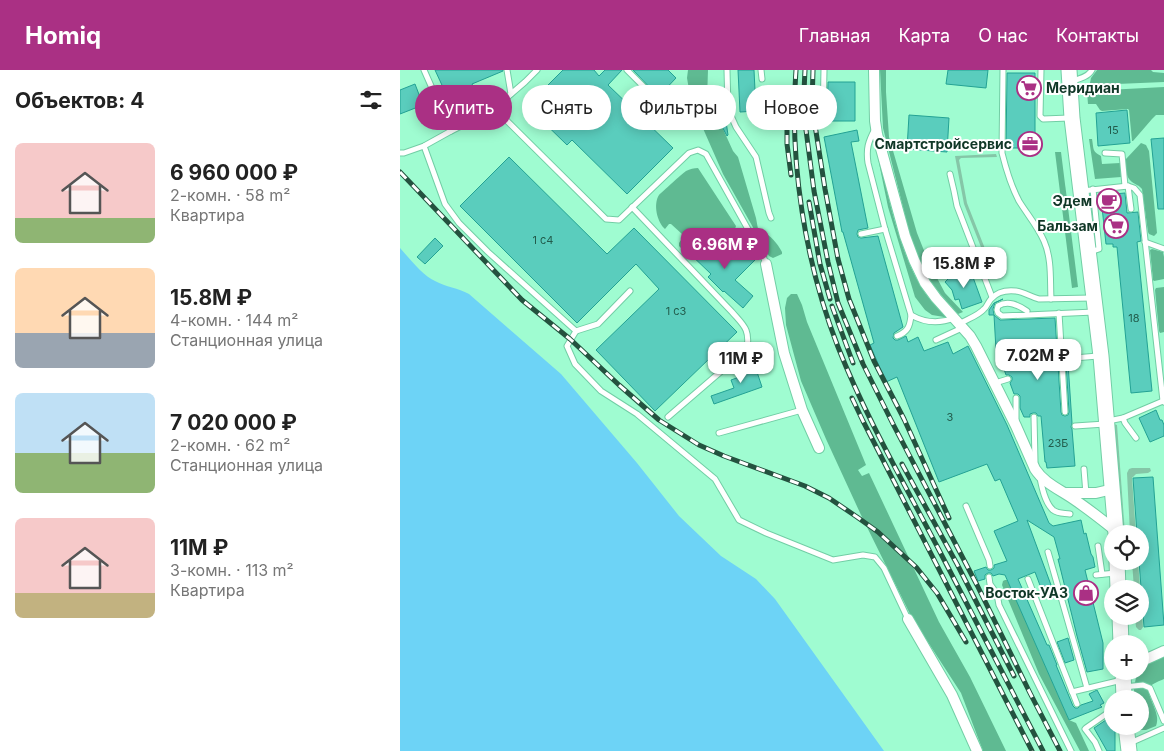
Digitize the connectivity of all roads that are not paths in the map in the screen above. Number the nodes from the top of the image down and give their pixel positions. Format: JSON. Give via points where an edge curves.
{"nodes":[{"id":1,"x":424,"y":70,"type":"edge"},
{"id":2,"x":507,"y":70,"type":"edge"},
{"id":3,"x":537,"y":70,"type":"edge"},
{"id":4,"x":627,"y":70,"type":"edge"},
{"id":5,"x":727,"y":70,"type":"edge"},
{"id":6,"x":761,"y":70,"type":"edge"},
{"id":7,"x":824,"y":70,"type":"edge"},
{"id":8,"x":874,"y":70,"type":"edge"},
{"id":9,"x":1003,"y":70,"type":"edge"},
{"id":10,"x":1040,"y":70,"type":"edge"},
{"id":11,"x":1092,"y":70,"type":"edge"},
{"id":12,"x":1069,"y":76,"type":"edge"},
{"id":13,"x":762,"y":79,"type":"dead end"},
{"id":14,"x":509,"y":85,"type":"edge"},
{"id":15,"x":642,"y":85,"type":"edge"},
{"id":16,"x":824,"y":85,"type":"edge"},
{"id":17,"x":512,"y":92,"type":"edge"},
{"id":18,"x":1072,"y":118,"type":"junction"},
{"id":19,"x":512,"y":126,"type":"edge"},
{"id":20,"x":876,"y":126,"type":"junction"},
{"id":21,"x":451,"y":131,"type":"joint"},
{"id":22,"x":424,"y":146,"type":"junction"},
{"id":23,"x":400,"y":153,"type":"edge"},
{"id":24,"x":1105,"y":153,"type":"dead end"},
{"id":25,"x":950,"y":174,"type":"dead end"},
{"id":26,"x":1126,"y":186,"type":"junction"},
{"id":27,"x":1087,"y":190,"type":"junction"},
{"id":28,"x":632,"y":208,"type":"junction"},
{"id":29,"x":1131,"y":209,"type":"dead end"},
{"id":30,"x":771,"y":218,"type":"dead end"},
{"id":31,"x":885,"y":229,"type":"junction"},
{"id":32,"x":861,"y":234,"type":"dead end"},
{"id":33,"x":1145,"y":242,"type":"junction"},
{"id":34,"x":1164,"y":249,"type":"edge"},
{"id":35,"x":766,"y":264,"type":"joint"},
{"id":36,"x":630,"y":291,"type":"dead end"},
{"id":37,"x":992,"y":297,"type":"junction"},
{"id":38,"x":1051,"y":299,"type":"junction"},
{"id":39,"x":1096,"y":304,"type":"junction"},
{"id":40,"x":1027,"y":310,"type":"dead end"},
{"id":41,"x":1059,"y":313,"type":"junction"},
{"id":42,"x":911,"y":315,"type":"junction"},
{"id":43,"x":959,"y":323,"type":"junction"},
{"id":44,"x":576,"y":331,"type":"junction"},
{"id":45,"x":897,"y":336,"type":"dead end"},
{"id":46,"x":936,"y":340,"type":"dead end"},
{"id":47,"x":1101,"y":356,"type":"junction"},
{"id":48,"x":1062,"y":359,"type":"junction"},
{"id":49,"x":1008,"y":379,"type":"dead end"},
{"id":50,"x":995,"y":383,"type":"junction"},
{"id":51,"x":1016,"y":398,"type":"dead end"},
{"id":52,"x":1163,"y":402,"type":"edge"},
{"id":53,"x":802,"y":410,"type":"junction"},
{"id":54,"x":1065,"y":412,"type":"dead end"},
{"id":55,"x":1034,"y":416,"type":"dead end"},
{"id":56,"x":668,"y":417,"type":"dead end"},
{"id":57,"x":1123,"y":418,"type":"junction"},
{"id":58,"x":1107,"y":422,"type":"junction"},
{"id":59,"x":1016,"y":426,"type":"junction"},
{"id":60,"x":1075,"y":426,"type":"dead end"},
{"id":61,"x":719,"y":432,"type":"dead end"},
{"id":62,"x":1136,"y":438,"type":"dead end"},
{"id":63,"x":819,"y":448,"type":"dead end"},
{"id":64,"x":1084,"y":469,"type":"dead end"},
{"id":65,"x":1037,"y":472,"type":"junction"},
{"id":66,"x":1113,"y":489,"type":"junction"},
{"id":67,"x":1065,"y":493,"type":"junction"},
{"id":68,"x":1086,"y":494,"type":"junction"},
{"id":69,"x":966,"y":506,"type":"dead end"},
{"id":70,"x":1070,"y":514,"type":"dead end"},
{"id":71,"x":1107,"y":525,"type":"edge"},
{"id":72,"x":1116,"y":525,"type":"edge"},
{"id":73,"x":1098,"y":546,"type":"dead end"},
{"id":74,"x":1048,"y":552,"type":"dead end"},
{"id":75,"x":990,"y":566,"type":"dead end"},
{"id":76,"x":1109,"y":570,"type":"edge"},
{"id":77,"x":989,"y":577,"type":"dead end"},
{"id":78,"x":1028,"y":579,"type":"dead end"},
{"id":79,"x":908,"y":619,"type":"joint"},
{"id":80,"x":1164,"y":651,"type":"edge"},
{"id":81,"x":1149,"y":658,"type":"edge"},
{"id":82,"x":1123,"y":684,"type":"edge"},
{"id":83,"x":1087,"y":688,"type":"junction"},
{"id":84,"x":1072,"y":692,"type":"junction"},
{"id":85,"x":1077,"y":704,"type":"dead end"},
{"id":86,"x":1104,"y":716,"type":"edge"},
{"id":87,"x":1164,"y":721,"type":"edge"},
{"id":88,"x":1164,"y":728,"type":"edge"},
{"id":89,"x":1127,"y":735,"type":"edge"},
{"id":90,"x":1128,"y":748,"type":"edge"},
{"id":91,"x":977,"y":751,"type":"edge"},
{"id":92,"x":1071,"y":751,"type":"edge"},
{"id":93,"x":1099,"y":751,"type":"edge"}],
"edges":[{"from":1,"to":21,"type":"lane"},
{"from":2,"to":14,"type":"lane"},
{"from":3,"to":17,"type":"lane"},
{"from":4,"to":15,"type":"lane"},
{"from":5,"to":30,"type":"lane","via":[[728,110],[756,157]]},
{"from":6,"to":13,"type":"lane"},
{"from":7,"to":16,"type":"lane"},
{"from":8,"to":20,"type":"street"},
{"from":9,"to":38,"type":"lane","via":[[1003,156],[1018,199],[1044,240]]},
{"from":10,"to":18,"type":"lane","via":[[1040,116],[1043,119]]},
{"from":11,"to":12,"type":"lane","via":[[1082,78]]},
{"from":12,"to":18,"type":"main road"},
{"from":18,"to":27,"type":"main road"},
{"from":19,"to":28,"type":"lane","via":[[606,219],[619,220]]},
{"from":20,"to":31,"type":"lane","via":[[866,152]]},
{"from":20,"to":43,"type":"street","via":[[914,260],[925,283]]},
{"from":21,"to":22,"type":"lane"},
{"from":22,"to":23,"type":"lane"},
{"from":22,"to":44,"type":"lane","via":[[445,204],[459,223]]},
{"from":24,"to":26,"type":"lane","via":[[1122,154]]},
{"from":25,"to":37,"type":"lane","via":[[957,206]]},
{"from":26,"to":27,"type":"lane"},
{"from":26,"to":29,"type":"lane"},
{"from":26,"to":33,"type":"lane","via":[[1134,188],[1140,195]]},
{"from":27,"to":39,"type":"main road","via":[[1089,252]]},
{"from":28,"to":35,"type":"lane","via":[[689,153],[698,150],[706,154]]},
{"from":28,"to":56,"type":"lane","via":[[732,312],[747,329],[749,338],[747,349]]},
{"from":31,"to":32,"type":"lane"},
{"from":31,"to":42,"type":"lane"},
{"from":33,"to":34,"type":"lane"},
{"from":33,"to":52,"type":"lane"},
{"from":35,"to":53,"type":"street","via":[[784,353]]},
{"from":36,"to":44,"type":"lane","via":[[598,324]]},
{"from":37,"to":38,"type":"lane","via":[[1013,290],[1039,299]]},
{"from":37,"to":43,"type":"lane","via":[[984,310]]},
{"from":38,"to":39,"type":"lane"},
{"from":39,"to":41,"type":"lane"},
{"from":39,"to":47,"type":"main road"},
{"from":40,"to":41,"type":"lane","via":[[1006,303],[998,306],[997,310],[1002,316]]},
{"from":41,"to":48,"type":"lane"},
{"from":42,"to":43,"type":"lane","via":[[928,322]]},
{"from":42,"to":45,"type":"lane","via":[[908,330]]},
{"from":43,"to":46,"type":"lane"},
{"from":43,"to":50,"type":"street","via":[[976,346]]},
{"from":44,"to":79,"type":"lane","via":[[567,346],[575,364],[602,391],[647,422],[715,479],[739,520],[834,560],[863,554],[875,557],[884,568]]},
{"from":47,"to":48,"type":"lane"},
{"from":47,"to":58,"type":"main road"},
{"from":48,"to":54,"type":"lane"},
{"from":49,"to":50,"type":"lane"},
{"from":50,"to":59,"type":"street"},
{"from":51,"to":59,"type":"lane"},
{"from":52,"to":57,"type":"lane"},
{"from":53,"to":61,"type":"lane"},
{"from":53,"to":63,"type":"street"},
{"from":55,"to":65,"type":"lane"},
{"from":57,"to":58,"type":"lane"},
{"from":57,"to":62,"type":"lane"},
{"from":58,"to":60,"type":"lane"},
{"from":58,"to":66,"type":"main road"},
{"from":59,"to":65,"type":"street"},
{"from":64,"to":68,"type":"lane"},
{"from":65,"to":67,"type":"street","via":[[1046,482]]},
{"from":65,"to":70,"type":"lane","via":[[1053,510]]},
{"from":66,"to":68,"type":"street"},
{"from":66,"to":72,"type":"main road"},
{"from":67,"to":68,"type":"street"},
{"from":67,"to":71,"type":"street"},
{"from":69,"to":75,"type":"lane"},
{"from":73,"to":76,"type":"lane","via":[[1099,574]]},
{"from":74,"to":83,"type":"lane"},
{"from":77,"to":92,"type":"lane","via":[[999,605]]},
{"from":78,"to":84,"type":"lane"},
{"from":79,"to":91,"type":"street","via":[[952,695]]},
{"from":80,"to":81,"type":"street"},
{"from":82,"to":83,"type":"lane"},
{"from":82,"to":87,"type":"lane","via":[[1150,688]]},
{"from":83,"to":84,"type":"lane"},
{"from":84,"to":85,"type":"lane"},
{"from":86,"to":93,"type":"lane","via":[[1085,730]]},
{"from":88,"to":90,"type":"lane"},
{"from":89,"to":90,"type":"main road"}]}
